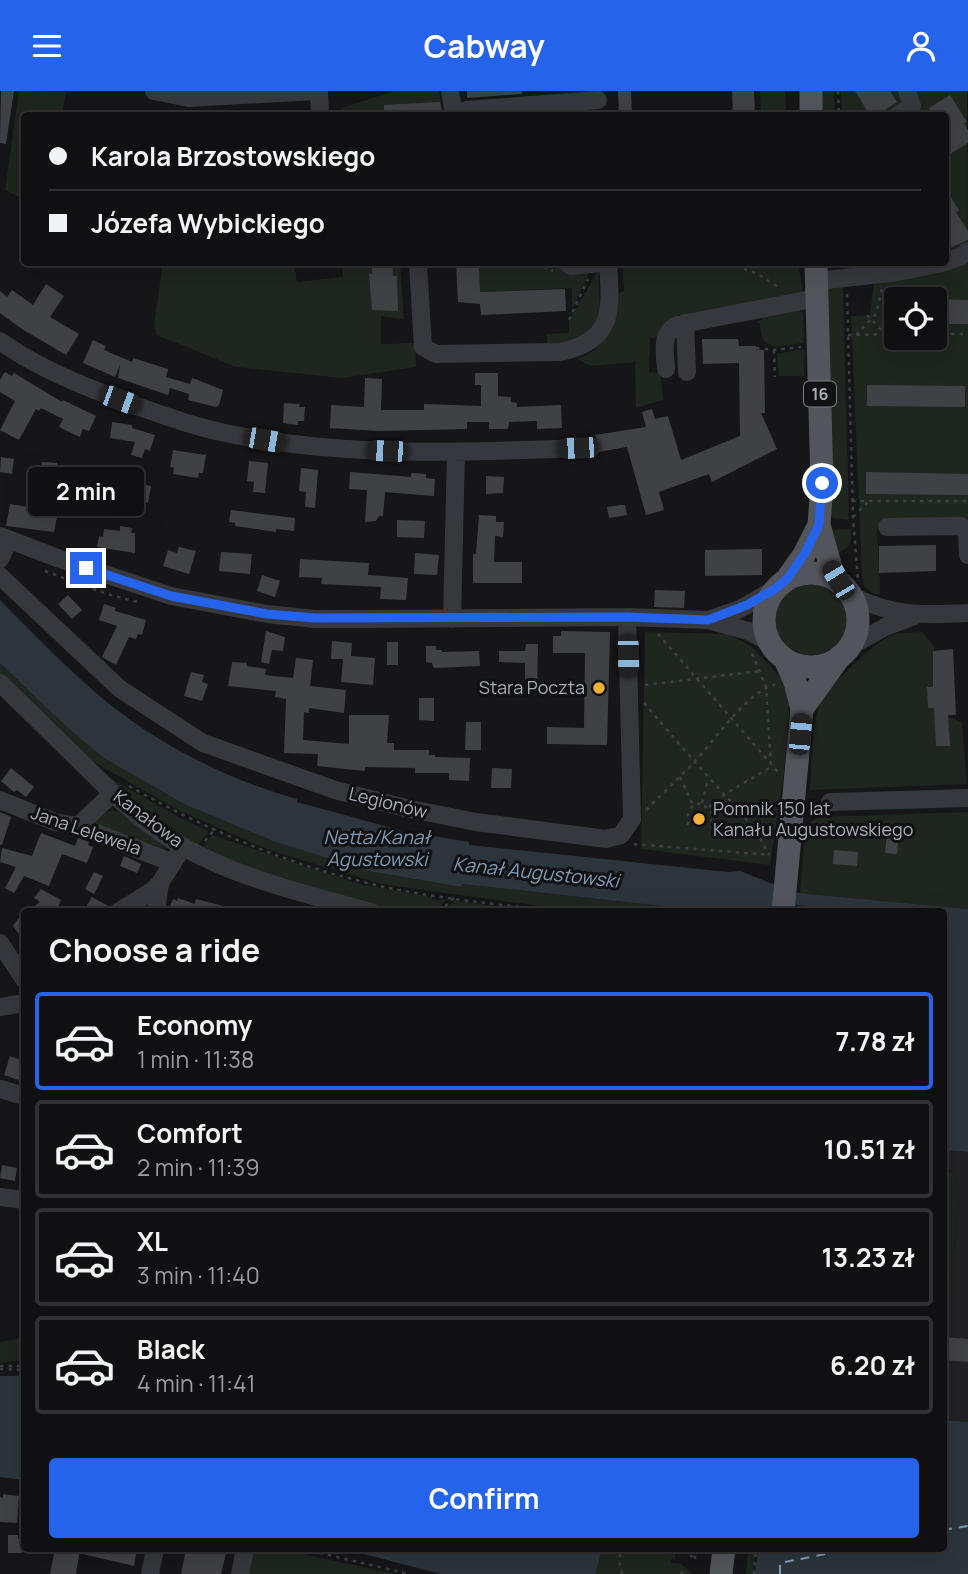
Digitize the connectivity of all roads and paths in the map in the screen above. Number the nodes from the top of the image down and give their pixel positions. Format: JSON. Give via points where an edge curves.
{"nodes":[{"id":1,"x":154,"y":91,"type":"edge"},
{"id":2,"x":318,"y":91,"type":"edge"},
{"id":3,"x":450,"y":91,"type":"edge"},
{"id":4,"x":811,"y":91,"type":"edge"},
{"id":5,"x":838,"y":91,"type":"edge"},
{"id":6,"x":907,"y":91,"type":"edge"},
{"id":7,"x":198,"y":100,"type":"edge"},
{"id":8,"x":599,"y":102,"type":"edge"},
{"id":9,"x":320,"y":112,"type":"edge"},
{"id":10,"x":460,"y":112,"type":"edge"},
{"id":11,"x":473,"y":112,"type":"edge"},
{"id":12,"x":811,"y":112,"type":"edge"},
{"id":13,"x":839,"y":112,"type":"edge"},
{"id":14,"x":903,"y":112,"type":"edge"},
{"id":15,"x":968,"y":251,"type":"edge"},
{"id":16,"x":949,"y":260,"type":"edge"},
{"id":17,"x":418,"y":266,"type":"edge"},
{"id":18,"x":596,"y":266,"type":"edge"},
{"id":19,"x":608,"y":266,"type":"edge"},
{"id":20,"x":735,"y":266,"type":"edge"},
{"id":21,"x":912,"y":266,"type":"edge"},
{"id":22,"x":892,"y":272,"type":"junction"},
{"id":23,"x":846,"y":278,"type":"junction"},
{"id":24,"x":817,"y":281,"type":"edge"},
{"id":25,"x":793,"y":303,"type":"junction"},
{"id":26,"x":867,"y":315,"type":"dead end"},
{"id":27,"x":569,"y":320,"type":"dead end"},
{"id":28,"x":871,"y":320,"type":"junction"},
{"id":29,"x":685,"y":323,"type":"junction"},
{"id":30,"x":884,"y":333,"type":"edge"},
{"id":31,"x":884,"y":334,"type":"edge"},
{"id":32,"x":947,"y":334,"type":"edge"},
{"id":33,"x":968,"y":334,"type":"edge"},
{"id":34,"x":848,"y":335,"type":"junction"},
{"id":35,"x":856,"y":335,"type":"junction"},
{"id":36,"x":0,"y":341,"type":"edge"},
{"id":37,"x":807,"y":346,"type":"dead end"},
{"id":38,"x":756,"y":348,"type":"dead end"},
{"id":39,"x":774,"y":349,"type":"junction"},
{"id":40,"x":666,"y":369,"type":"dead end"},
{"id":41,"x":687,"y":372,"type":"dead end"},
{"id":42,"x":775,"y":377,"type":"dead end"},
{"id":43,"x":578,"y":448,"type":"dead end"},
{"id":44,"x":456,"y":453,"type":"junction"},
{"id":45,"x":852,"y":501,"type":"junction"},
{"id":46,"x":870,"y":501,"type":"junction"},
{"id":47,"x":968,"y":501,"type":"edge"},
{"id":48,"x":853,"y":517,"type":"junction"},
{"id":49,"x":819,"y":525,"type":"junction"},
{"id":50,"x":887,"y":527,"type":"dead end"},
{"id":51,"x":4,"y":538,"type":"edge"},
{"id":52,"x":968,"y":548,"type":"edge"},
{"id":53,"x":968,"y":555,"type":"edge"},
{"id":54,"x":0,"y":559,"type":"edge"},
{"id":55,"x":0,"y":576,"type":"edge"},
{"id":56,"x":781,"y":584,"type":"junction"},
{"id":57,"x":852,"y":588,"type":"junction"},
{"id":58,"x":968,"y":613,"type":"edge"},
{"id":59,"x":914,"y":616,"type":"junction"},
{"id":60,"x":627,"y":617,"type":"junction"},
{"id":61,"x":452,"y":619,"type":"junction"},
{"id":62,"x":708,"y":620,"type":"junction"},
{"id":63,"x":654,"y":629,"type":"dead end"},
{"id":64,"x":758,"y":641,"type":"junction"},
{"id":65,"x":844,"y":653,"type":"junction"},
{"id":66,"x":785,"y":659,"type":"junction"},
{"id":67,"x":760,"y":671,"type":"junction"},
{"id":68,"x":697,"y":679,"type":"junction"},
{"id":69,"x":0,"y":683,"type":"edge"},
{"id":70,"x":765,"y":687,"type":"junction"},
{"id":71,"x":642,"y":693,"type":"dead end"},
{"id":72,"x":802,"y":709,"type":"junction"},
{"id":73,"x":642,"y":712,"type":"dead end"},
{"id":74,"x":731,"y":719,"type":"junction"},
{"id":75,"x":695,"y":762,"type":"junction"},
{"id":76,"x":771,"y":767,"type":"junction"},
{"id":77,"x":781,"y":775,"type":"dead end"},
{"id":78,"x":680,"y":777,"type":"junction"},
{"id":79,"x":708,"y":777,"type":"junction"},
{"id":80,"x":120,"y":789,"type":"junction"},
{"id":81,"x":725,"y":794,"type":"junction"},
{"id":82,"x":968,"y":798,"type":"edge"},
{"id":83,"x":0,"y":800,"type":"edge"},
{"id":84,"x":830,"y":802,"type":"dead end"},
{"id":85,"x":702,"y":803,"type":"junction"},
{"id":86,"x":693,"y":804,"type":"junction"},
{"id":87,"x":709,"y":807,"type":"junction"},
{"id":88,"x":633,"y":825,"type":"junction"},
{"id":89,"x":688,"y":825,"type":"dead end"},
{"id":90,"x":78,"y":826,"type":"junction"},
{"id":91,"x":711,"y":828,"type":"dead end"},
{"id":92,"x":613,"y":838,"type":"junction"},
{"id":93,"x":639,"y":844,"type":"junction"},
{"id":94,"x":183,"y":847,"type":"junction"},
{"id":95,"x":781,"y":858,"type":"junction"},
{"id":96,"x":173,"y":863,"type":"junction"},
{"id":97,"x":160,"y":883,"type":"junction"},
{"id":98,"x":454,"y":898,"type":"junction"},
{"id":99,"x":124,"y":908,"type":"edge"},
{"id":100,"x":157,"y":908,"type":"edge"},
{"id":101,"x":357,"y":908,"type":"edge"},
{"id":102,"x":443,"y":908,"type":"edge"},
{"id":103,"x":529,"y":908,"type":"edge"},
{"id":104,"x":783,"y":908,"type":"edge"},
{"id":105,"x":0,"y":943,"type":"edge"},
{"id":106,"x":21,"y":974,"type":"edge"},
{"id":107,"x":21,"y":1004,"type":"edge"},
{"id":108,"x":0,"y":1007,"type":"edge"},
{"id":109,"x":0,"y":1089,"type":"edge"},
{"id":110,"x":21,"y":1095,"type":"edge"},
{"id":111,"x":0,"y":1197,"type":"edge"},
{"id":112,"x":21,"y":1200,"type":"edge"},
{"id":113,"x":0,"y":1367,"type":"edge"},
{"id":114,"x":21,"y":1368,"type":"edge"},
{"id":115,"x":154,"y":1552,"type":"edge"},
{"id":116,"x":244,"y":1552,"type":"edge"},
{"id":117,"x":316,"y":1552,"type":"edge"},
{"id":118,"x":621,"y":1552,"type":"edge"},
{"id":119,"x":687,"y":1552,"type":"edge"},
{"id":120,"x":695,"y":1552,"type":"edge"},
{"id":121,"x":724,"y":1552,"type":"edge"},
{"id":122,"x":756,"y":1552,"type":"edge"},
{"id":123,"x":685,"y":1568,"type":"dead end"},
{"id":124,"x":150,"y":1574,"type":"edge"},
{"id":125,"x":240,"y":1574,"type":"edge"},
{"id":126,"x":409,"y":1574,"type":"edge"},
{"id":127,"x":622,"y":1574,"type":"edge"},
{"id":128,"x":681,"y":1574,"type":"edge"},
{"id":129,"x":722,"y":1574,"type":"edge"},
{"id":130,"x":754,"y":1574,"type":"edge"}],
"edges":[{"from":1,"to":7,"type":"street"},
{"from":2,"to":7,"type":"street"},
{"from":2,"to":9,"type":"street"},
{"from":3,"to":10,"type":"street"},
{"from":4,"to":12,"type":"main road"},
{"from":5,"to":13,"type":"path"},
{"from":6,"to":14,"type":"street","via":[[912,106]]},
{"from":8,"to":11,"type":"street"},
{"from":15,"to":16,"type":"street"},
{"from":17,"to":19,"type":"street","via":[[423,347],[436,354],[561,352],[592,341],[609,313]]},
{"from":18,"to":27,"type":"path"},
{"from":20,"to":25,"type":"path","via":[[778,286]]},
{"from":21,"to":22,"type":"street"},
{"from":22,"to":23,"type":"street"},
{"from":22,"to":28,"type":"path"},
{"from":23,"to":24,"type":"street"},
{"from":23,"to":34,"type":"path"},
{"from":24,"to":25,"type":"street"},
{"from":24,"to":49,"type":"main road","number":"16","via":[[813,406],[822,483]]},
{"from":25,"to":29,"type":"street"},
{"from":26,"to":28,"type":"path"},
{"from":28,"to":30,"type":"path"},
{"from":28,"to":35,"type":"path"},
{"from":29,"to":40,"type":"street","via":[[666,334]]},
{"from":29,"to":41,"type":"street"},
{"from":31,"to":35,"type":"path"},
{"from":32,"to":33,"type":"path"},
{"from":34,"to":35,"type":"path"},
{"from":34,"to":45,"type":"path"},
{"from":36,"to":44,"type":"street","via":[[50,372],[100,393],[227,433],[342,450]]},
{"from":37,"to":39,"type":"path"},
{"from":38,"to":39,"type":"path"},
{"from":39,"to":42,"type":"path"},
{"from":43,"to":44,"type":"street"},
{"from":44,"to":61,"type":"street"},
{"from":45,"to":46,"type":"path"},
{"from":45,"to":48,"type":"path"},
{"from":46,"to":47,"type":"path"},
{"from":46,"to":48,"type":"path"},
{"from":48,"to":57,"type":"path","via":[[858,582]]},
{"from":49,"to":56,"type":"main road","number":"16","via":[[804,555]]},
{"from":49,"to":57,"type":"main road","number":"16","via":[[831,568]]},
{"from":50,"to":52,"type":"street","via":[[961,526],[967,533]]},
{"from":51,"to":54,"type":"street"},
{"from":51,"to":61,"type":"street","via":[[171,596],[267,614]]},
{"from":52,"to":53,"type":"street"},
{"from":55,"to":92,"type":"street","name":"Legionów","via":[[120,689],[203,743],[335,790],[406,808],[501,826]]},
{"from":56,"to":57,"type":"main road","via":[[813,572]]},
{"from":56,"to":62,"type":"street","via":[[740,609]]},
{"from":56,"to":64,"type":"main road","via":[[767,603]]},
{"from":57,"to":59,"type":"street","via":[[892,612]]},
{"from":57,"to":65,"type":"main road","via":[[859,621]]},
{"from":58,"to":59,"type":"street"},
{"from":59,"to":65,"type":"street","via":[[885,627]]},
{"from":60,"to":61,"type":"street"},
{"from":60,"to":62,"type":"street"},
{"from":60,"to":88,"type":"street"},
{"from":62,"to":64,"type":"street","via":[[748,631]]},
{"from":63,"to":68,"type":"path"},
{"from":64,"to":66,"type":"main road"},
{"from":64,"to":67,"type":"path"},
{"from":65,"to":66,"type":"main road","via":[[828,664],[806,667]]},
{"from":65,"to":72,"type":"main road"},
{"from":66,"to":72,"type":"main road"},
{"from":67,"to":68,"type":"path"},
{"from":67,"to":70,"type":"path"},
{"from":68,"to":71,"type":"path","via":[[643,685]]},
{"from":68,"to":74,"type":"path"},
{"from":69,"to":80,"type":"street","name":"Kanałowa"},
{"from":70,"to":74,"type":"path"},
{"from":70,"to":76,"type":"path"},
{"from":72,"to":95,"type":"main road"},
{"from":73,"to":75,"type":"path","via":[[642,700]]},
{"from":74,"to":75,"type":"path"},
{"from":74,"to":76,"type":"path"},
{"from":75,"to":78,"type":"path"},
{"from":75,"to":79,"type":"path"},
{"from":76,"to":77,"type":"path"},
{"from":76,"to":81,"type":"path"},
{"from":78,"to":86,"type":"path"},
{"from":78,"to":88,"type":"path"},
{"from":79,"to":81,"type":"path"},
{"from":79,"to":85,"type":"path"},
{"from":80,"to":90,"type":"street"},
{"from":80,"to":94,"type":"street","name":"Kanałowa","via":[[153,827]]},
{"from":80,"to":98,"type":"path","via":[[268,852],[381,886]]},
{"from":81,"to":87,"type":"path"},
{"from":81,"to":95,"type":"path"},
{"from":82,"to":84,"type":"street"},
{"from":83,"to":90,"type":"street","name":"Jana Lelewela"},
{"from":85,"to":86,"type":"path"},
{"from":85,"to":87,"type":"path"},
{"from":86,"to":89,"type":"path"},
{"from":87,"to":91,"type":"path"},
{"from":88,"to":92,"type":"street"},
{"from":88,"to":93,"type":"path"},
{"from":90,"to":96,"type":"street","name":"Jana Lelewela"},
{"from":92,"to":93,"type":"path"},
{"from":93,"to":95,"type":"path"},
{"from":94,"to":96,"type":"street"},
{"from":94,"to":101,"type":"street","name":"Kanałowa","via":[[244,875]]},
{"from":95,"to":104,"type":"main road"},
{"from":96,"to":97,"type":"street"},
{"from":97,"to":99,"type":"street"},
{"from":97,"to":100,"type":"street"},
{"from":98,"to":102,"type":"path"},
{"from":98,"to":103,"type":"path"},
{"from":105,"to":106,"type":"street"},
{"from":107,"to":108,"type":"street"},
{"from":109,"to":110,"type":"street"},
{"from":111,"to":112,"type":"street"},
{"from":113,"to":114,"type":"path"},
{"from":115,"to":124,"type":"street"},
{"from":116,"to":125,"type":"street"},
{"from":117,"to":126,"type":"path"},
{"from":118,"to":127,"type":"path"},
{"from":119,"to":120,"type":"path","via":[[695,1560]]},
{"from":121,"to":129,"type":"main road"},
{"from":122,"to":130,"type":"path"},
{"from":123,"to":128,"type":"path"}]}
